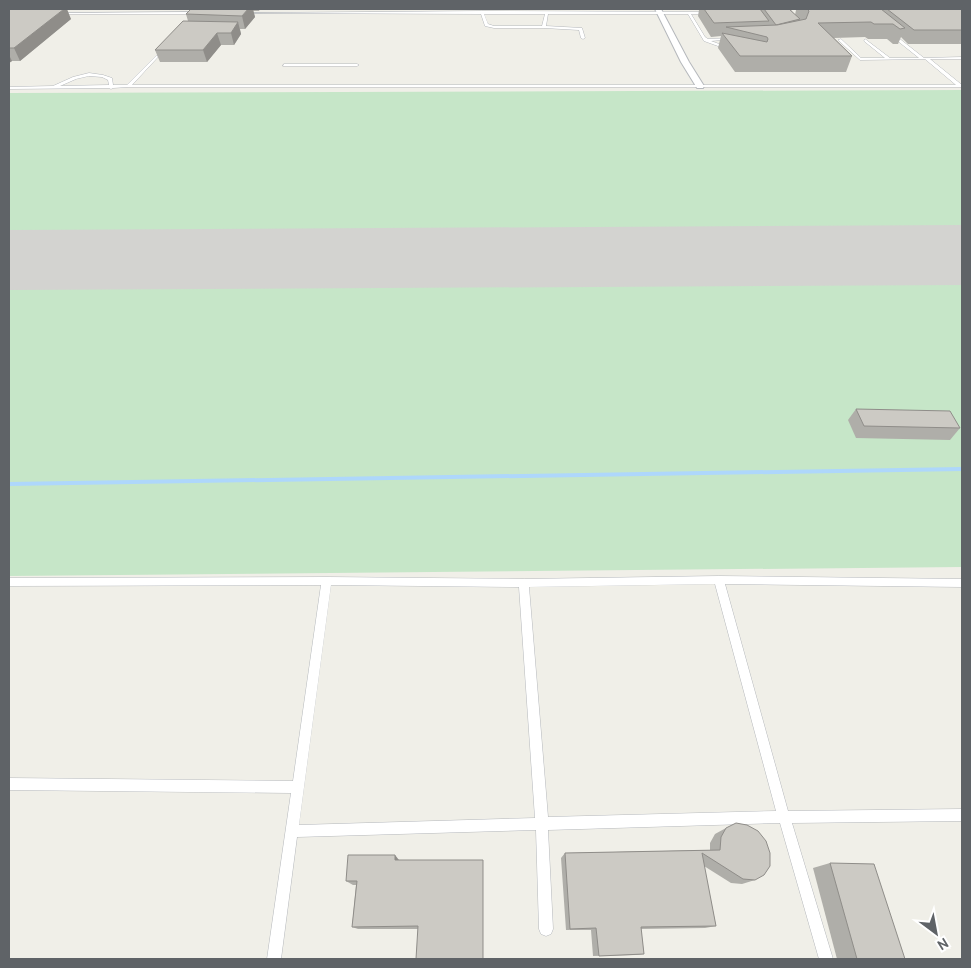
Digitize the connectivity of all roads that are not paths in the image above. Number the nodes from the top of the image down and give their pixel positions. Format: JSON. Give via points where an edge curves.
{"nodes":[{"id":1,"x":315,"y":10,"type":"edge"},
{"id":2,"x":374,"y":10,"type":"edge"},
{"id":3,"x":404,"y":10,"type":"edge"},
{"id":4,"x":601,"y":10,"type":"edge"},
{"id":5,"x":626,"y":10,"type":"edge"},
{"id":6,"x":200,"y":11,"type":"edge"},
{"id":7,"x":258,"y":11,"type":"edge"},
{"id":8,"x":659,"y":11,"type":"edge"},
{"id":9,"x":482,"y":12,"type":"junction"},
{"id":10,"x":547,"y":12,"type":"junction"},
{"id":11,"x":237,"y":13,"type":"edge"},
{"id":12,"x":689,"y":13,"type":"junction"},
{"id":13,"x":717,"y":13,"type":"edge"},
{"id":14,"x":49,"y":14,"type":"edge"},
{"id":15,"x":194,"y":18,"type":"edge"},
{"id":16,"x":544,"y":27,"type":"junction"},
{"id":17,"x":584,"y":38,"type":"dead end"},
{"id":18,"x":704,"y":40,"type":"junction"},
{"id":19,"x":733,"y":40,"type":"edge"},
{"id":20,"x":840,"y":40,"type":"edge"},
{"id":21,"x":866,"y":40,"type":"edge"},
{"id":22,"x":734,"y":50,"type":"edge"},
{"id":23,"x":157,"y":56,"type":"edge"},
{"id":24,"x":888,"y":58,"type":"junction"},
{"id":25,"x":927,"y":58,"type":"junction"},
{"id":26,"x":962,"y":58,"type":"edge"},
{"id":27,"x":921,"y":59,"type":"junction"},
{"id":28,"x":284,"y":65,"type":"dead end"},
{"id":29,"x":357,"y":65,"type":"dead end"},
{"id":30,"x":961,"y":84,"type":"edge"},
{"id":31,"x":128,"y":86,"type":"junction"},
{"id":32,"x":700,"y":86,"type":"junction"},
{"id":33,"x":9,"y":88,"type":"edge"},
{"id":34,"x":54,"y":88,"type":"junction"},
{"id":35,"x":111,"y":88,"type":"junction"},
{"id":36,"x":719,"y":580,"type":"junction"},
{"id":37,"x":327,"y":581,"type":"junction"},
{"id":38,"x":9,"y":582,"type":"edge"},
{"id":39,"x":524,"y":583,"type":"junction"},
{"id":40,"x":962,"y":583,"type":"edge"},
{"id":41,"x":9,"y":784,"type":"edge"},
{"id":42,"x":298,"y":787,"type":"junction"},
{"id":43,"x":962,"y":815,"type":"edge"},
{"id":44,"x":784,"y":818,"type":"junction"},
{"id":45,"x":542,"y":826,"type":"junction"},
{"id":46,"x":292,"y":831,"type":"junction"},
{"id":47,"x":546,"y":929,"type":"dead end"},
{"id":48,"x":274,"y":959,"type":"edge"},
{"id":49,"x":826,"y":959,"type":"edge"}],
"edges":[{"from":1,"to":2,"type":"lane"},
{"from":1,"to":7,"type":"lane"},
{"from":2,"to":3,"type":"lane"},
{"from":3,"to":9,"type":"lane"},
{"from":4,"to":5,"type":"lane"},
{"from":4,"to":10,"type":"lane"},
{"from":5,"to":8,"type":"lane"},
{"from":6,"to":14,"type":"lane"},
{"from":6,"to":15,"type":"lane"},
{"from":7,"to":11,"type":"lane"},
{"from":8,"to":12,"type":"lane"},
{"from":8,"to":32,"type":"street"},
{"from":9,"to":10,"type":"lane"},
{"from":9,"to":16,"type":"lane","via":[[486,25],[494,27]]},
{"from":10,"to":16,"type":"lane"},
{"from":12,"to":13,"type":"lane"},
{"from":12,"to":18,"type":"lane"},
{"from":16,"to":17,"type":"lane","via":[[581,29]]},
{"from":18,"to":19,"type":"lane"},
{"from":18,"to":22,"type":"lane"},
{"from":20,"to":24,"type":"lane","via":[[859,58]]},
{"from":21,"to":24,"type":"lane"},
{"from":23,"to":31,"type":"lane"},
{"from":24,"to":27,"type":"lane"},
{"from":25,"to":26,"type":"lane"},
{"from":25,"to":27,"type":"lane"},
{"from":25,"to":27,"type":"lane","via":[[886,28]]},
{"from":25,"to":30,"type":"lane"},
{"from":26,"to":30,"type":"lane","via":[[937,61]]},
{"from":28,"to":29,"type":"lane"},
{"from":30,"to":32,"type":"lane"},
{"from":31,"to":32,"type":"lane"},
{"from":31,"to":35,"type":"lane"},
{"from":33,"to":34,"type":"lane"},
{"from":34,"to":35,"type":"lane"},
{"from":34,"to":35,"type":"lane","via":[[68,79],[92,74],[110,78]]},
{"from":36,"to":39,"type":"lane"},
{"from":36,"to":40,"type":"lane"},
{"from":36,"to":44,"type":"lane"},
{"from":37,"to":38,"type":"lane"},
{"from":37,"to":39,"type":"lane"},
{"from":37,"to":42,"type":"lane"},
{"from":39,"to":45,"type":"lane"},
{"from":41,"to":42,"type":"lane"},
{"from":42,"to":46,"type":"lane"},
{"from":43,"to":44,"type":"lane"},
{"from":44,"to":45,"type":"lane"},
{"from":44,"to":49,"type":"lane"},
{"from":45,"to":46,"type":"lane"},
{"from":45,"to":47,"type":"lane"},
{"from":46,"to":48,"type":"lane"}]}
